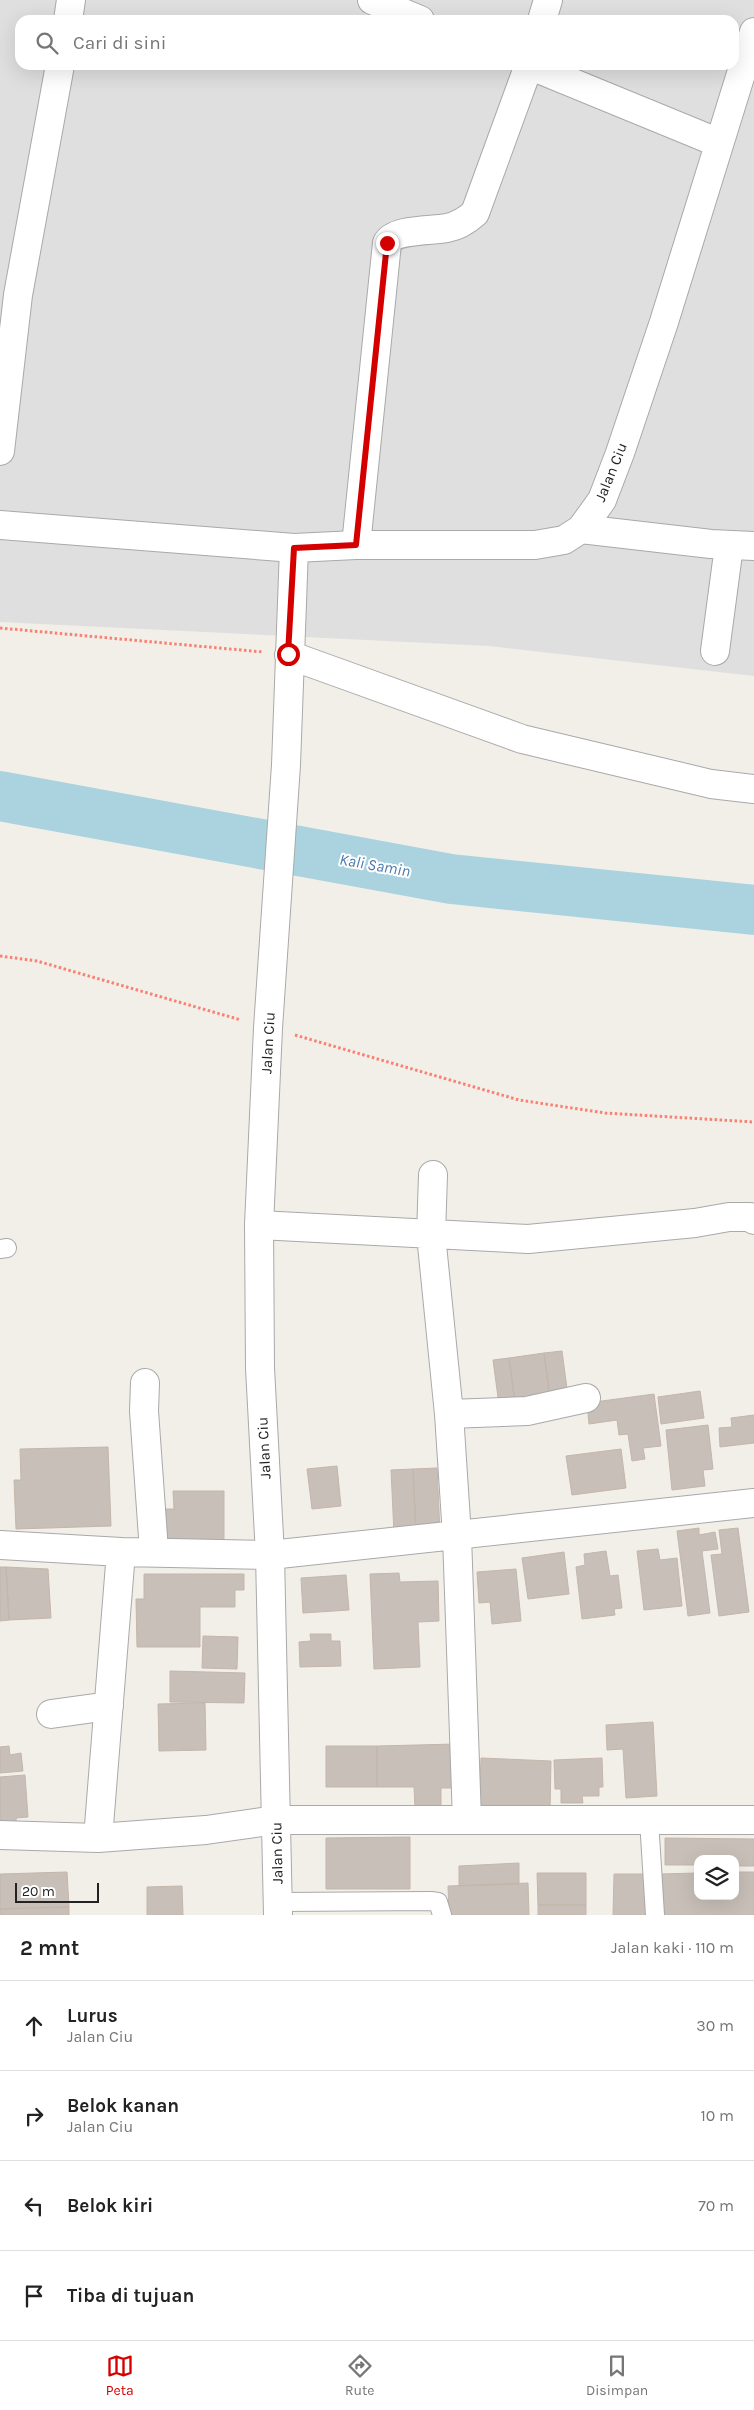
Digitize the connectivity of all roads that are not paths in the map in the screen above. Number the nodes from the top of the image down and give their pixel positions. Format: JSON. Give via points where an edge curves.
{"nodes":[{"id":1,"x":71,"y":0,"type":"edge"},
{"id":2,"x":372,"y":0,"type":"edge"},
{"id":3,"x":548,"y":0,"type":"edge"},
{"id":4,"x":69,"y":15,"type":"edge"},
{"id":5,"x":408,"y":15,"type":"edge"},
{"id":6,"x":544,"y":15,"type":"edge"},
{"id":7,"x":754,"y":32,"type":"edge"},
{"id":8,"x":59,"y":70,"type":"edge"},
{"id":9,"x":527,"y":70,"type":"edge"},
{"id":10,"x":541,"y":70,"type":"edge"},
{"id":11,"x":719,"y":143,"type":"junction"},
{"id":12,"x":0,"y":451,"type":"edge"},
{"id":13,"x":0,"y":526,"type":"edge"},
{"id":14,"x":581,"y":528,"type":"junction"},
{"id":15,"x":356,"y":545,"type":"junction"},
{"id":16,"x":742,"y":546,"type":"edge"},
{"id":17,"x":294,"y":548,"type":"junction"},
{"id":18,"x":715,"y":651,"type":"dead end"},
{"id":19,"x":288,"y":654,"type":"junction"},
{"id":20,"x":754,"y":789,"type":"edge"},
{"id":21,"x":433,"y":1175,"type":"dead end"},
{"id":22,"x":754,"y":1220,"type":"edge"},
{"id":23,"x":259,"y":1225,"type":"junction"},
{"id":24,"x":431,"y":1235,"type":"junction"},
{"id":25,"x":145,"y":1383,"type":"dead end"},
{"id":26,"x":586,"y":1398,"type":"dead end"},
{"id":27,"x":449,"y":1414,"type":"junction"},
{"id":28,"x":754,"y":1503,"type":"edge"},
{"id":29,"x":457,"y":1536,"type":"junction"},
{"id":30,"x":0,"y":1545,"type":"edge"},
{"id":31,"x":154,"y":1551,"type":"junction"},
{"id":32,"x":121,"y":1552,"type":"junction"},
{"id":33,"x":270,"y":1555,"type":"junction"},
{"id":34,"x":109,"y":1706,"type":"junction"},
{"id":35,"x":51,"y":1714,"type":"dead end"},
{"id":36,"x":276,"y":1820,"type":"junction"},
{"id":37,"x":467,"y":1820,"type":"junction"},
{"id":38,"x":649,"y":1820,"type":"junction"},
{"id":39,"x":754,"y":1820,"type":"edge"},
{"id":40,"x":0,"y":1835,"type":"edge"},
{"id":41,"x":98,"y":1838,"type":"junction"},
{"id":42,"x":278,"y":1908,"type":"edge"},
{"id":43,"x":442,"y":1915,"type":"edge"},
{"id":44,"x":655,"y":1915,"type":"edge"}],
"edges":[{"from":1,"to":4,"type":"street"},
{"from":2,"to":5,"type":"street"},
{"from":3,"to":6,"type":"street"},
{"from":7,"to":11,"type":"street","name":"Jalan Ciu"},
{"from":8,"to":12,"type":"street","via":[[18,295]]},
{"from":9,"to":15,"type":"street","via":[[475,213],[448,228],[396,234],[387,243]]},
{"from":10,"to":11,"type":"street"},
{"from":11,"to":14,"type":"street","name":"Jalan Ciu","via":[[620,454],[602,500]]},
{"from":13,"to":17,"type":"street","name":"Jalan Ciu"},
{"from":14,"to":15,"type":"street","name":"Jalan Ciu","via":[[564,540],[535,545]]},
{"from":14,"to":16,"type":"street"},
{"from":15,"to":17,"type":"street","name":"Jalan Ciu"},
{"from":16,"to":18,"type":"street"},
{"from":17,"to":19,"type":"street"},
{"from":19,"to":20,"type":"street","via":[[522,739],[712,784]]},
{"from":19,"to":23,"type":"street","name":"Jalan Ciu","via":[[286,765],[268,1028]]},
{"from":21,"to":24,"type":"street"},
{"from":22,"to":24,"type":"street","via":[[729,1217],[543,1238]]},
{"from":23,"to":24,"type":"street"},
{"from":23,"to":33,"type":"street","name":"Jalan Ciu","via":[[260,1368]]},
{"from":24,"to":27,"type":"street"},
{"from":25,"to":31,"type":"street"},
{"from":26,"to":27,"type":"street","via":[[527,1410]]},
{"from":27,"to":29,"type":"street"},
{"from":28,"to":29,"type":"street"},
{"from":29,"to":33,"type":"street"},
{"from":29,"to":37,"type":"street"},
{"from":30,"to":32,"type":"street"},
{"from":31,"to":32,"type":"street"},
{"from":31,"to":33,"type":"street"},
{"from":32,"to":34,"type":"street"},
{"from":33,"to":36,"type":"street","name":"Jalan Ciu"},
{"from":34,"to":35,"type":"street"},
{"from":34,"to":41,"type":"street"},
{"from":36,"to":37,"type":"street"},
{"from":36,"to":41,"type":"street","via":[[206,1830]]},
{"from":36,"to":42,"type":"street","name":"Jalan Ciu"},
{"from":37,"to":38,"type":"street"},
{"from":38,"to":39,"type":"street"},
{"from":38,"to":44,"type":"lane"},
{"from":40,"to":41,"type":"street"},
{"from":42,"to":43,"type":"lane","via":[[431,1901],[438,1902]]}]}
